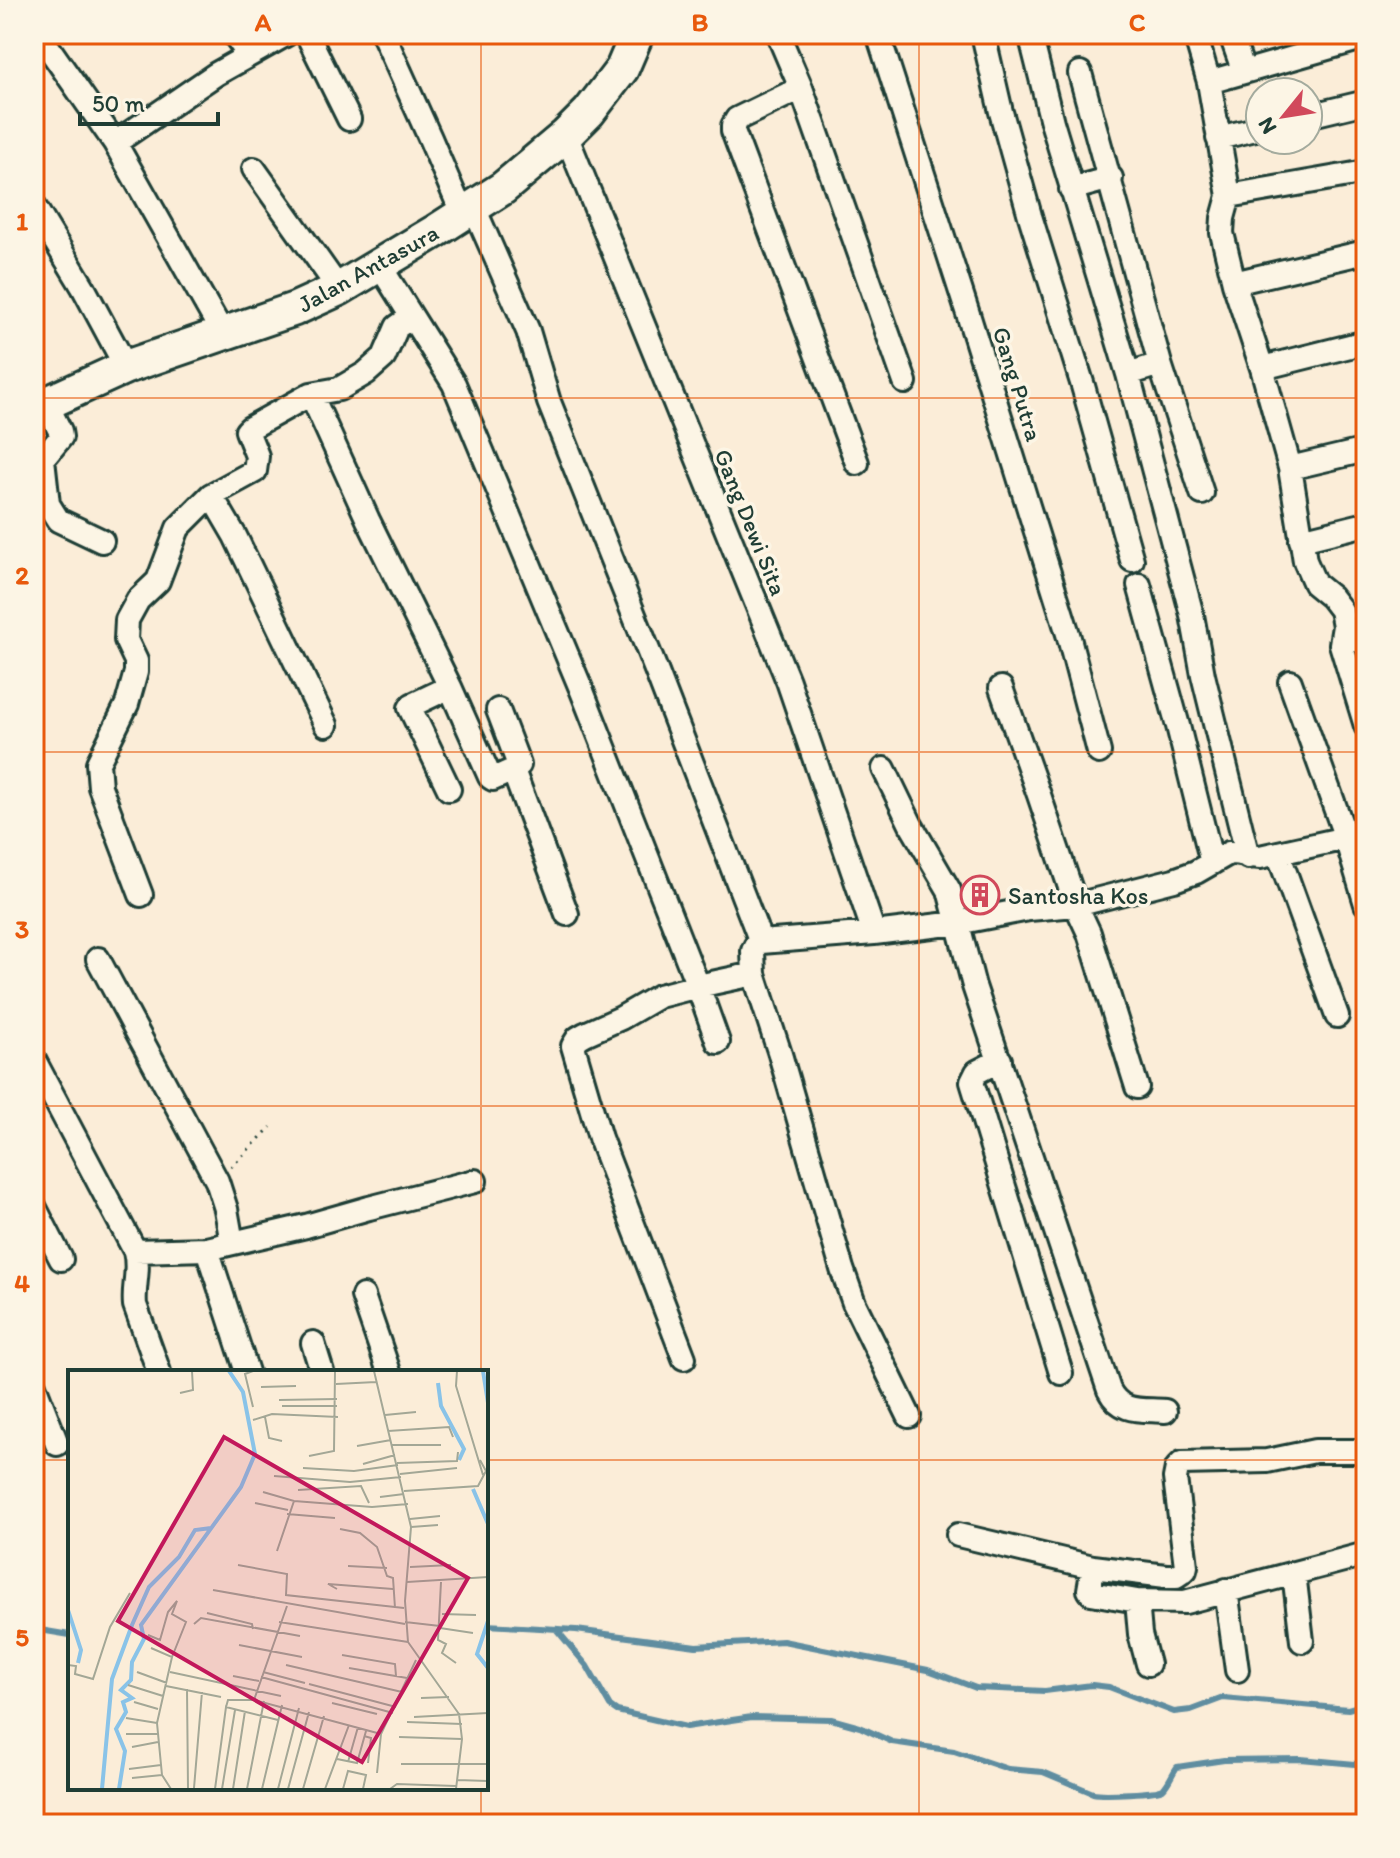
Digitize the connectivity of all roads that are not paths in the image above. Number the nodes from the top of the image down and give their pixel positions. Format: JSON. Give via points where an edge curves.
{"nodes":[{"id":1,"x":39,"y":34,"type":"edge"},
{"id":2,"x":234,"y":34,"type":"edge"},
{"id":3,"x":287,"y":34,"type":"edge"},
{"id":4,"x":307,"y":34,"type":"edge"},
{"id":5,"x":383,"y":34,"type":"edge"},
{"id":6,"x":637,"y":34,"type":"edge"},
{"id":7,"x":778,"y":34,"type":"edge"},
{"id":8,"x":878,"y":34,"type":"edge"},
{"id":9,"x":983,"y":34,"type":"edge"},
{"id":10,"x":1030,"y":34,"type":"edge"},
{"id":11,"x":1195,"y":34,"type":"edge"},
{"id":12,"x":1233,"y":34,"type":"edge"},
{"id":13,"x":1366,"y":37,"type":"edge"},
{"id":14,"x":249,"y":55,"type":"junction"},
{"id":15,"x":1244,"y":72,"type":"junction"},
{"id":16,"x":1080,"y":73,"type":"dead end"},
{"id":17,"x":1209,"y":82,"type":"junction"},
{"id":18,"x":801,"y":88,"type":"junction"},
{"id":19,"x":1366,"y":102,"type":"edge"},
{"id":20,"x":1324,"y":112,"type":"edge"},
{"id":21,"x":349,"y":119,"type":"dead end"},
{"id":22,"x":1244,"y":132,"type":"edge"},
{"id":23,"x":566,"y":135,"type":"junction"},
{"id":24,"x":1218,"y":138,"type":"junction"},
{"id":25,"x":115,"y":143,"type":"junction"},
{"id":26,"x":254,"y":169,"type":"dead end"},
{"id":27,"x":1366,"y":172,"type":"edge"},
{"id":28,"x":1111,"y":178,"type":"junction"},
{"id":29,"x":1071,"y":189,"type":"junction"},
{"id":30,"x":1229,"y":196,"type":"junction"},
{"id":31,"x":34,"y":206,"type":"edge"},
{"id":32,"x":468,"y":212,"type":"junction"},
{"id":33,"x":1361,"y":253,"type":"dead end"},
{"id":34,"x":380,"y":266,"type":"junction"},
{"id":35,"x":1234,"y":283,"type":"junction"},
{"id":36,"x":339,"y":289,"type":"junction"},
{"id":37,"x":411,"y":317,"type":"junction"},
{"id":38,"x":223,"y":334,"type":"junction"},
{"id":39,"x":1366,"y":342,"type":"edge"},
{"id":40,"x":1160,"y":364,"type":"junction"},
{"id":41,"x":126,"y":367,"type":"junction"},
{"id":42,"x":1262,"y":368,"type":"junction"},
{"id":43,"x":1128,"y":374,"type":"junction"},
{"id":44,"x":905,"y":382,"type":"dead end"},
{"id":45,"x":311,"y":394,"type":"junction"},
{"id":46,"x":40,"y":406,"type":"edge"},
{"id":47,"x":1366,"y":450,"type":"edge"},
{"id":48,"x":857,"y":463,"type":"dead end"},
{"id":49,"x":1290,"y":468,"type":"junction"},
{"id":50,"x":1202,"y":493,"type":"dead end"},
{"id":51,"x":211,"y":495,"type":"junction"},
{"id":52,"x":1366,"y":524,"type":"edge"},
{"id":53,"x":1301,"y":540,"type":"junction"},
{"id":54,"x":102,"y":541,"type":"dead end"},
{"id":55,"x":1132,"y":560,"type":"dead end"},
{"id":56,"x":1139,"y":585,"type":"dead end"},
{"id":57,"x":1366,"y":637,"type":"edge"},
{"id":58,"x":1341,"y":644,"type":"junction"},
{"id":59,"x":1290,"y":682,"type":"dead end"},
{"id":60,"x":450,"y":687,"type":"junction"},
{"id":61,"x":1001,"y":688,"type":"dead end"},
{"id":62,"x":498,"y":710,"type":"dead end"},
{"id":63,"x":326,"y":725,"type":"dead end"},
{"id":64,"x":1366,"y":726,"type":"edge"},
{"id":65,"x":1099,"y":752,"type":"dead end"},
{"id":66,"x":884,"y":769,"type":"dead end"},
{"id":67,"x":513,"y":770,"type":"junction"},
{"id":68,"x":449,"y":789,"type":"dead end"},
{"id":69,"x":1356,"y":834,"type":"edge"},
{"id":70,"x":1278,"y":853,"type":"junction"},
{"id":71,"x":1248,"y":857,"type":"junction"},
{"id":72,"x":1212,"y":863,"type":"junction"},
{"id":73,"x":141,"y":895,"type":"dead end"},
{"id":74,"x":1366,"y":904,"type":"edge"},
{"id":75,"x":1076,"y":905,"type":"junction"},
{"id":76,"x":567,"y":914,"type":"dead end"},
{"id":77,"x":957,"y":923,"type":"junction"},
{"id":78,"x":874,"y":933,"type":"junction"},
{"id":79,"x":761,"y":942,"type":"junction"},
{"id":80,"x":98,"y":959,"type":"dead end"},
{"id":81,"x":754,"y":974,"type":"junction"},
{"id":82,"x":698,"y":986,"type":"junction"},
{"id":83,"x":1337,"y":1016,"type":"dead end"},
{"id":84,"x":718,"y":1042,"type":"dead end"},
{"id":85,"x":34,"y":1060,"type":"edge"},
{"id":86,"x":1000,"y":1060,"type":"junction"},
{"id":87,"x":1137,"y":1087,"type":"dead end"},
{"id":88,"x":475,"y":1181,"type":"dead end"},
{"id":89,"x":34,"y":1206,"type":"edge"},
{"id":90,"x":232,"y":1243,"type":"junction"},
{"id":91,"x":207,"y":1249,"type":"junction"},
{"id":92,"x":135,"y":1251,"type":"junction"},
{"id":93,"x":61,"y":1259,"type":"dead end"},
{"id":94,"x":363,"y":1296,"type":"dead end"},
{"id":95,"x":313,"y":1343,"type":"dead end"},
{"id":96,"x":684,"y":1358,"type":"dead end"},
{"id":97,"x":158,"y":1370,"type":"edge"},
{"id":98,"x":246,"y":1370,"type":"edge"},
{"id":99,"x":321,"y":1370,"type":"edge"},
{"id":100,"x":388,"y":1370,"type":"edge"},
{"id":101,"x":1061,"y":1373,"type":"dead end"},
{"id":102,"x":34,"y":1385,"type":"edge"},
{"id":103,"x":1165,"y":1411,"type":"dead end"},
{"id":104,"x":909,"y":1416,"type":"dead end"},
{"id":105,"x":57,"y":1444,"type":"dead end"},
{"id":106,"x":1366,"y":1451,"type":"edge"},
{"id":107,"x":958,"y":1535,"type":"dead end"},
{"id":108,"x":1366,"y":1554,"type":"edge"},
{"id":109,"x":1093,"y":1567,"type":"junction"},
{"id":110,"x":1294,"y":1573,"type":"junction"},
{"id":111,"x":1226,"y":1590,"type":"junction"},
{"id":112,"x":1137,"y":1601,"type":"junction"},
{"id":113,"x":1302,"y":1641,"type":"dead end"},
{"id":114,"x":1148,"y":1664,"type":"dead end"},
{"id":115,"x":1237,"y":1670,"type":"dead end"}],
"edges":[{"from":1,"to":25,"type":"street"},
{"from":2,"to":14,"type":"street"},
{"from":3,"to":14,"type":"street"},
{"from":4,"to":21,"type":"street"},
{"from":5,"to":32,"type":"street"},
{"from":6,"to":23,"type":"main road","name":"Jalan Antasura","via":[[622,69]]},
{"from":7,"to":18,"type":"street"},
{"from":8,"to":65,"type":"street","name":"Gang Putra","via":[[1064,619]]},
{"from":9,"to":55,"type":"street","via":[[1030,216]]},
{"from":10,"to":29,"type":"street"},
{"from":11,"to":17,"type":"street"},
{"from":12,"to":15,"type":"street"},
{"from":13,"to":15,"type":"street"},
{"from":14,"to":25,"type":"street"},
{"from":15,"to":17,"type":"street"},
{"from":16,"to":28,"type":"street"},
{"from":17,"to":24,"type":"street"},
{"from":18,"to":44,"type":"street"},
{"from":18,"to":48,"type":"street","via":[[737,119],[733,131]]},
{"from":19,"to":20,"type":"street"},
{"from":22,"to":24,"type":"street"},
{"from":23,"to":32,"type":"main road","name":"Jalan Antasura"},
{"from":23,"to":78,"type":"street","name":"Gang Dewi Sita","via":[[788,681]]},
{"from":24,"to":30,"type":"street"},
{"from":25,"to":38,"type":"street"},
{"from":26,"to":36,"type":"street"},
{"from":27,"to":30,"type":"street"},
{"from":28,"to":29,"type":"street"},
{"from":28,"to":40,"type":"street"},
{"from":29,"to":43,"type":"street"},
{"from":30,"to":35,"type":"street","via":[[1222,233]]},
{"from":31,"to":41,"type":"street"},
{"from":32,"to":34,"type":"main road","name":"Jalan Antasura"},
{"from":32,"to":79,"type":"street","via":[[528,331],[549,402]]},
{"from":33,"to":35,"type":"street"},
{"from":34,"to":36,"type":"main road","name":"Jalan Antasura"},
{"from":34,"to":37,"type":"street"},
{"from":35,"to":42,"type":"street"},
{"from":36,"to":38,"type":"main road","name":"Jalan Antasura"},
{"from":37,"to":45,"type":"street","via":[[397,327],[384,357],[366,373],[339,389]]},
{"from":37,"to":82,"type":"street","via":[[454,384]]},
{"from":38,"to":41,"type":"main road","name":"Jalan Antasura"},
{"from":39,"to":42,"type":"street"},
{"from":40,"to":43,"type":"street"},
{"from":40,"to":50,"type":"street"},
{"from":41,"to":46,"type":"main road","name":"Jalan Antasura"},
{"from":42,"to":49,"type":"street"},
{"from":43,"to":71,"type":"street","via":[[1192,615]]},
{"from":45,"to":51,"type":"street","via":[[247,431],[257,456],[255,471]]},
{"from":45,"to":60,"type":"street"},
{"from":46,"to":54,"type":"street","via":[[61,437],[43,459],[48,504],[58,520]]},
{"from":47,"to":49,"type":"street"},
{"from":49,"to":53,"type":"street"},
{"from":51,"to":63,"type":"street"},
{"from":51,"to":73,"type":"street","via":[[178,528],[158,581],[127,620],[126,640],[136,672],[127,704],[98,763],[100,787]]},
{"from":52,"to":53,"type":"street"},
{"from":53,"to":58,"type":"street","via":[[1311,577],[1344,618]]},
{"from":56,"to":72,"type":"street"},
{"from":57,"to":58,"type":"street"},
{"from":58,"to":64,"type":"street"},
{"from":59,"to":69,"type":"street"},
{"from":60,"to":67,"type":"street","via":[[490,777]]},
{"from":60,"to":68,"type":"street","via":[[410,708]]},
{"from":61,"to":75,"type":"street"},
{"from":62,"to":67,"type":"street","via":[[519,765]]},
{"from":66,"to":77,"type":"street","via":[[949,890]]},
{"from":67,"to":76,"type":"street"},
{"from":69,"to":70,"type":"street"},
{"from":69,"to":74,"type":"street"},
{"from":70,"to":71,"type":"street"},
{"from":70,"to":83,"type":"street"},
{"from":71,"to":72,"type":"street","via":[[1233,852]]},
{"from":72,"to":75,"type":"street","via":[[1174,880]]},
{"from":75,"to":77,"type":"street"},
{"from":75,"to":87,"type":"street"},
{"from":77,"to":78,"type":"street"},
{"from":77,"to":86,"type":"street"},
{"from":78,"to":79,"type":"street"},
{"from":79,"to":81,"type":"street","via":[[753,951]]},
{"from":80,"to":90,"type":"street","via":[[217,1181]]},
{"from":81,"to":82,"type":"street"},
{"from":81,"to":104,"type":"street","via":[[842,1269]]},
{"from":82,"to":84,"type":"street"},
{"from":82,"to":96,"type":"street","via":[[659,996],[578,1038],[573,1046],[600,1138]]},
{"from":85,"to":92,"type":"street"},
{"from":86,"to":101,"type":"street","via":[[977,1072],[972,1082]]},
{"from":86,"to":103,"type":"street","via":[[1109,1390],[1129,1409]]},
{"from":88,"to":90,"type":"street"},
{"from":89,"to":93,"type":"street"},
{"from":90,"to":91,"type":"street"},
{"from":91,"to":92,"type":"street"},
{"from":91,"to":98,"type":"street"},
{"from":92,"to":97,"type":"street","via":[[135,1305]]},
{"from":94,"to":100,"type":"street"},
{"from":95,"to":99,"type":"street"},
{"from":102,"to":105,"type":"street"},
{"from":106,"to":109,"type":"street","via":[[1182,1463],[1175,1478],[1185,1570],[1166,1576]]},
{"from":107,"to":109,"type":"street"},
{"from":108,"to":110,"type":"street"},
{"from":109,"to":112,"type":"street","via":[[1091,1593]]},
{"from":110,"to":111,"type":"street"},
{"from":110,"to":113,"type":"street"},
{"from":111,"to":112,"type":"street","via":[[1185,1602]]},
{"from":111,"to":115,"type":"street"},
{"from":112,"to":114,"type":"street"}]}
